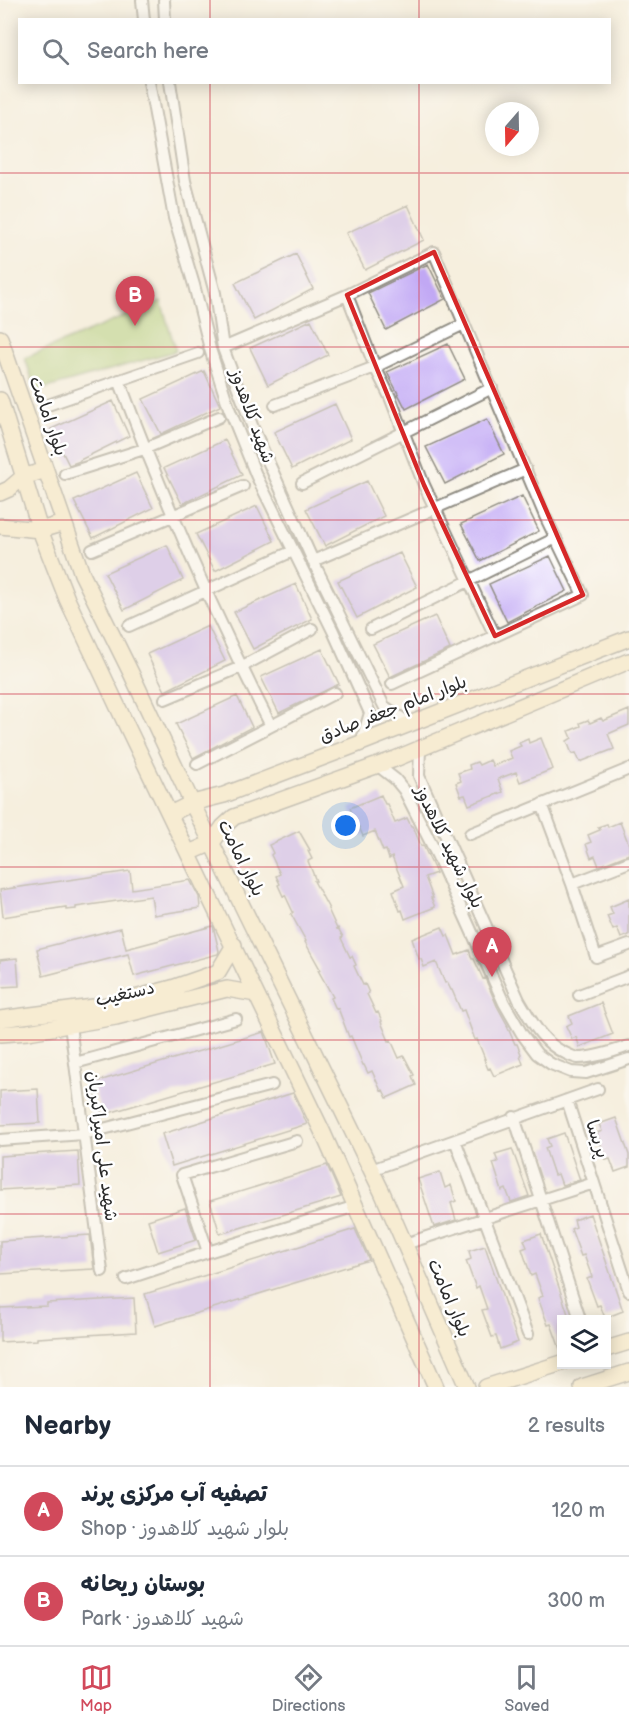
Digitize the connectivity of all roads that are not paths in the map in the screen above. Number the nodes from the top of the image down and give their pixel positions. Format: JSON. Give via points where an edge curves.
{"nodes":[{"id":1,"x":142,"y":0,"type":"edge"},
{"id":2,"x":164,"y":0,"type":"edge"},
{"id":3,"x":144,"y":18,"type":"edge"},
{"id":4,"x":165,"y":18,"type":"edge"},
{"id":5,"x":149,"y":84,"type":"edge"},
{"id":6,"x":170,"y":84,"type":"edge"},
{"id":7,"x":212,"y":280,"type":"junction"},
{"id":8,"x":194,"y":285,"type":"junction"},
{"id":9,"x":347,"y":295,"type":"junction"},
{"id":10,"x":464,"y":324,"type":"junction"},
{"id":11,"x":0,"y":338,"type":"edge"},
{"id":12,"x":224,"y":348,"type":"junction"},
{"id":13,"x":198,"y":353,"type":"dead end"},
{"id":14,"x":375,"y":367,"type":"junction"},
{"id":15,"x":119,"y":380,"type":"junction"},
{"id":16,"x":492,"y":388,"type":"junction"},
{"id":17,"x":0,"y":400,"type":"edge"},
{"id":18,"x":275,"y":405,"type":"dead end"},
{"id":19,"x":45,"y":406,"type":"dead end"},
{"id":20,"x":219,"y":417,"type":"dead end"},
{"id":21,"x":404,"y":432,"type":"junction"},
{"id":22,"x":144,"y":448,"type":"junction"},
{"id":23,"x":526,"y":469,"type":"junction"},
{"id":24,"x":46,"y":470,"type":"junction"},
{"id":25,"x":65,"y":474,"type":"dead end"},
{"id":26,"x":23,"y":477,"type":"junction"},
{"id":27,"x":302,"y":483,"type":"dead end"},
{"id":28,"x":243,"y":486,"type":"dead end"},
{"id":29,"x":0,"y":493,"type":"edge"},
{"id":30,"x":435,"y":507,"type":"junction"},
{"id":31,"x":172,"y":517,"type":"junction"},
{"id":32,"x":64,"y":523,"type":"junction"},
{"id":33,"x":0,"y":526,"type":"edge"},
{"id":34,"x":40,"y":530,"type":"junction"},
{"id":35,"x":556,"y":538,"type":"junction"},
{"id":36,"x":93,"y":550,"type":"dead end"},
{"id":37,"x":293,"y":551,"type":"junction"},
{"id":38,"x":313,"y":561,"type":"junction"},
{"id":39,"x":469,"y":581,"type":"junction"},
{"id":40,"x":206,"y":591,"type":"junction"},
{"id":41,"x":344,"y":625,"type":"junction"},
{"id":42,"x":129,"y":626,"type":"dead end"},
{"id":43,"x":312,"y":629,"type":"dead end"},
{"id":44,"x":371,"y":629,"type":"dead end"},
{"id":45,"x":333,"y":631,"type":"junction"},
{"id":46,"x":495,"y":636,"type":"junction"},
{"id":47,"x":629,"y":638,"type":"edge"},
{"id":48,"x":629,"y":662,"type":"edge"},
{"id":49,"x":241,"y":668,"type":"junction"},
{"id":50,"x":392,"y":684,"type":"dead end"},
{"id":51,"x":335,"y":693,"type":"dead end"},
{"id":52,"x":165,"y":699,"type":"dead end"},
{"id":53,"x":384,"y":706,"type":"junction"},
{"id":54,"x":370,"y":713,"type":"junction"},
{"id":55,"x":410,"y":724,"type":"junction"},
{"id":56,"x":271,"y":726,"type":"junction"},
{"id":57,"x":361,"y":743,"type":"junction"},
{"id":58,"x":420,"y":749,"type":"junction"},
{"id":59,"x":197,"y":764,"type":"dead end"},
{"id":60,"x":377,"y":765,"type":"junction"},
{"id":61,"x":629,"y":769,"type":"edge"},
{"id":62,"x":224,"y":795,"type":"junction"},
{"id":63,"x":192,"y":803,"type":"junction"},
{"id":64,"x":542,"y":804,"type":"junction"},
{"id":65,"x":170,"y":814,"type":"junction"},
{"id":66,"x":234,"y":817,"type":"junction"},
{"id":67,"x":470,"y":834,"type":"dead end"},
{"id":68,"x":212,"y":843,"type":"junction"},
{"id":69,"x":189,"y":853,"type":"junction"},
{"id":70,"x":629,"y":862,"type":"edge"},
{"id":71,"x":572,"y":884,"type":"junction"},
{"id":72,"x":234,"y":945,"type":"junction"},
{"id":73,"x":629,"y":945,"type":"edge"},
{"id":74,"x":218,"y":972,"type":"junction"},
{"id":75,"x":629,"y":976,"type":"edge"},
{"id":76,"x":227,"y":989,"type":"junction"},
{"id":77,"x":256,"y":994,"type":"junction"},
{"id":78,"x":579,"y":994,"type":"dead end"},
{"id":79,"x":0,"y":1019,"type":"edge"},
{"id":80,"x":236,"y":1019,"type":"dead end"},
{"id":81,"x":70,"y":1025,"type":"junction"},
{"id":82,"x":0,"y":1034,"type":"edge"},
{"id":83,"x":629,"y":1046,"type":"edge"},
{"id":84,"x":629,"y":1059,"type":"edge"},
{"id":85,"x":75,"y":1063,"type":"junction"},
{"id":86,"x":272,"y":1085,"type":"dead end"},
{"id":87,"x":598,"y":1089,"type":"dead end"},
{"id":88,"x":567,"y":1100,"type":"junction"},
{"id":89,"x":514,"y":1118,"type":"junction"},
{"id":90,"x":84,"y":1134,"type":"junction"},
{"id":91,"x":0,"y":1140,"type":"edge"},
{"id":92,"x":455,"y":1140,"type":"junction"},
{"id":93,"x":297,"y":1141,"type":"dead end"},
{"id":94,"x":371,"y":1170,"type":"junction"},
{"id":95,"x":594,"y":1184,"type":"junction"},
{"id":96,"x":542,"y":1200,"type":"junction"},
{"id":97,"x":356,"y":1206,"type":"junction"},
{"id":98,"x":484,"y":1218,"type":"junction"},
{"id":99,"x":405,"y":1244,"type":"junction"},
{"id":100,"x":208,"y":1252,"type":"junction"},
{"id":101,"x":102,"y":1271,"type":"dead end"},
{"id":102,"x":126,"y":1279,"type":"dead end"},
{"id":103,"x":629,"y":1291,"type":"edge"},
{"id":104,"x":579,"y":1315,"type":"edge"},
{"id":105,"x":528,"y":1334,"type":"dead end"},
{"id":106,"x":629,"y":1342,"type":"edge"},
{"id":107,"x":611,"y":1347,"type":"edge"},
{"id":108,"x":557,"y":1364,"type":"edge"},
{"id":109,"x":629,"y":1372,"type":"edge"},
{"id":110,"x":436,"y":1387,"type":"edge"},
{"id":111,"x":467,"y":1387,"type":"edge"},
{"id":112,"x":486,"y":1387,"type":"edge"},
{"id":113,"x":582,"y":1387,"type":"edge"}],
"edges":[{"from":1,"to":3,"type":"street"},
{"from":2,"to":4,"type":"street"},
{"from":5,"to":8,"type":"street","name":"شهید کلاهدوز","via":[[174,218]]},
{"from":6,"to":7,"type":"street","name":"شهید کلاهدوز","via":[[185,181]]},
{"from":7,"to":8,"type":"street"},
{"from":7,"to":12,"type":"street","name":"شهید کلاهدوز"},
{"from":8,"to":37,"type":"street","name":"شهید کلاهدوز","via":[[229,408]]},
{"from":9,"to":10,"type":"street","via":[[434,252]]},
{"from":9,"to":12,"type":"street"},
{"from":9,"to":14,"type":"street"},
{"from":10,"to":14,"type":"street"},
{"from":10,"to":16,"type":"street"},
{"from":11,"to":24,"type":"street","name":"بلوار امامت"},
{"from":12,"to":38,"type":"street","name":"شهید کلاهدوز","via":[[253,428]]},
{"from":13,"to":15,"type":"street"},
{"from":14,"to":18,"type":"street"},
{"from":14,"to":21,"type":"street"},
{"from":15,"to":19,"type":"street"},
{"from":15,"to":22,"type":"street"},
{"from":16,"to":21,"type":"street"},
{"from":16,"to":23,"type":"street"},
{"from":17,"to":26,"type":"street"},
{"from":20,"to":22,"type":"street"},
{"from":21,"to":27,"type":"street"},
{"from":21,"to":30,"type":"street"},
{"from":22,"to":25,"type":"street"},
{"from":22,"to":31,"type":"street"},
{"from":23,"to":30,"type":"street"},
{"from":23,"to":35,"type":"street"},
{"from":24,"to":26,"type":"street"},
{"from":24,"to":32,"type":"street","name":"بلوار امامت"},
{"from":26,"to":29,"type":"street"},
{"from":26,"to":34,"type":"street"},
{"from":28,"to":31,"type":"street"},
{"from":30,"to":38,"type":"street"},
{"from":30,"to":39,"type":"street"},
{"from":31,"to":36,"type":"street"},
{"from":31,"to":40,"type":"street"},
{"from":32,"to":34,"type":"street"},
{"from":32,"to":63,"type":"street","name":"بلوار امامت","via":[[82,574]]},
{"from":33,"to":34,"type":"street"},
{"from":34,"to":65,"type":"street","via":[[67,599]]},
{"from":35,"to":39,"type":"street"},
{"from":35,"to":46,"type":"street","via":[[583,595]]},
{"from":37,"to":40,"type":"street"},
{"from":37,"to":45,"type":"street","name":"شهید کلاهدوز"},
{"from":38,"to":41,"type":"street","name":"شهید کلاهدوز"},
{"from":39,"to":44,"type":"street"},
{"from":39,"to":46,"type":"street"},
{"from":40,"to":42,"type":"street"},
{"from":40,"to":49,"type":"street"},
{"from":41,"to":45,"type":"street"},
{"from":41,"to":53,"type":"street","name":"شهید کلاهدوز"},
{"from":43,"to":49,"type":"street"},
{"from":45,"to":54,"type":"street","name":"شهید کلاهدوز"},
{"from":46,"to":50,"type":"street"},
{"from":47,"to":55,"type":"street","name":"بلوار امام جعفر صادق"},
{"from":48,"to":58,"type":"street"},
{"from":49,"to":52,"type":"street"},
{"from":49,"to":56,"type":"street"},
{"from":51,"to":56,"type":"street"},
{"from":53,"to":54,"type":"street","via":[[380,714]]},
{"from":53,"to":55,"type":"street","name":"شهید کلاهدوز"},
{"from":54,"to":57,"type":"street"},
{"from":55,"to":57,"type":"street","name":"بلوار امام جعفر صادق"},
{"from":56,"to":59,"type":"street"},
{"from":57,"to":62,"type":"street","name":"بلوار امام جعفر صادق"},
{"from":58,"to":60,"type":"street"},
{"from":58,"to":83,"type":"street","name":"بلوار شهید کلاهدوز","via":[[419,776],[519,1000],[536,1028],[559,1051],[576,1058],[603,1055]]},
{"from":60,"to":66,"type":"street"},
{"from":60,"to":84,"type":"street","name":"بلوار شهید کلاهدوز","via":[[404,790],[504,1003],[537,1054],[571,1072],[586,1073]]},
{"from":61,"to":64,"type":"street"},
{"from":62,"to":63,"type":"street","name":"بلوار امام جعفر صادق"},
{"from":62,"to":66,"type":"street","via":[[221,807]]},
{"from":63,"to":65,"type":"street","name":"بلوار امام جعفر صادق"},
{"from":63,"to":68,"type":"street","name":"بلوار امامت"},
{"from":64,"to":67,"type":"street"},
{"from":64,"to":71,"type":"street"},
{"from":65,"to":69,"type":"street"},
{"from":66,"to":68,"type":"street"},
{"from":68,"to":69,"type":"street"},
{"from":68,"to":94,"type":"street","name":"بلوار امامت"},
{"from":69,"to":72,"type":"street"},
{"from":70,"to":71,"type":"street"},
{"from":71,"to":73,"type":"street","via":[[596,957]]},
{"from":72,"to":74,"type":"street"},
{"from":72,"to":77,"type":"street"},
{"from":74,"to":76,"type":"street","via":[[230,979]]},
{"from":74,"to":79,"type":"street","name":"دستغیب","via":[[109,1005]]},
{"from":75,"to":78,"type":"street"},
{"from":76,"to":77,"type":"street","name":"دستغیب"},
{"from":76,"to":81,"type":"street","name":"دستغیب"},
{"from":77,"to":97,"type":"street"},
{"from":80,"to":85,"type":"street"},
{"from":81,"to":82,"type":"street","name":"دستغیب"},
{"from":81,"to":85,"type":"street","name":"شهید علی امیراکبریان"},
{"from":85,"to":90,"type":"street","name":"شهید علی امیراکبریان"},
{"from":86,"to":90,"type":"street"},
{"from":87,"to":88,"type":"street"},
{"from":88,"to":89,"type":"street"},
{"from":88,"to":95,"type":"street","name":"پریسا"},
{"from":89,"to":92,"type":"street"},
{"from":89,"to":96,"type":"street"},
{"from":90,"to":91,"type":"street"},
{"from":90,"to":101,"type":"street","name":"شهید علی امیراکبریان"},
{"from":92,"to":94,"type":"street"},
{"from":92,"to":98,"type":"street"},
{"from":93,"to":100,"type":"street","via":[[182,1175]]},
{"from":94,"to":99,"type":"street","name":"بلوار امامت"},
{"from":95,"to":96,"type":"street"},
{"from":95,"to":103,"type":"street","name":"پریسا"},
{"from":96,"to":98,"type":"street"},
{"from":96,"to":104,"type":"street"},
{"from":97,"to":100,"type":"street"},
{"from":97,"to":110,"type":"street"},
{"from":98,"to":99,"type":"street"},
{"from":98,"to":105,"type":"street"},
{"from":99,"to":111,"type":"street","name":"بلوار امامت"},
{"from":100,"to":102,"type":"street"},
{"from":106,"to":107,"type":"street"},
{"from":108,"to":112,"type":"street"},
{"from":109,"to":113,"type":"street"}]}
